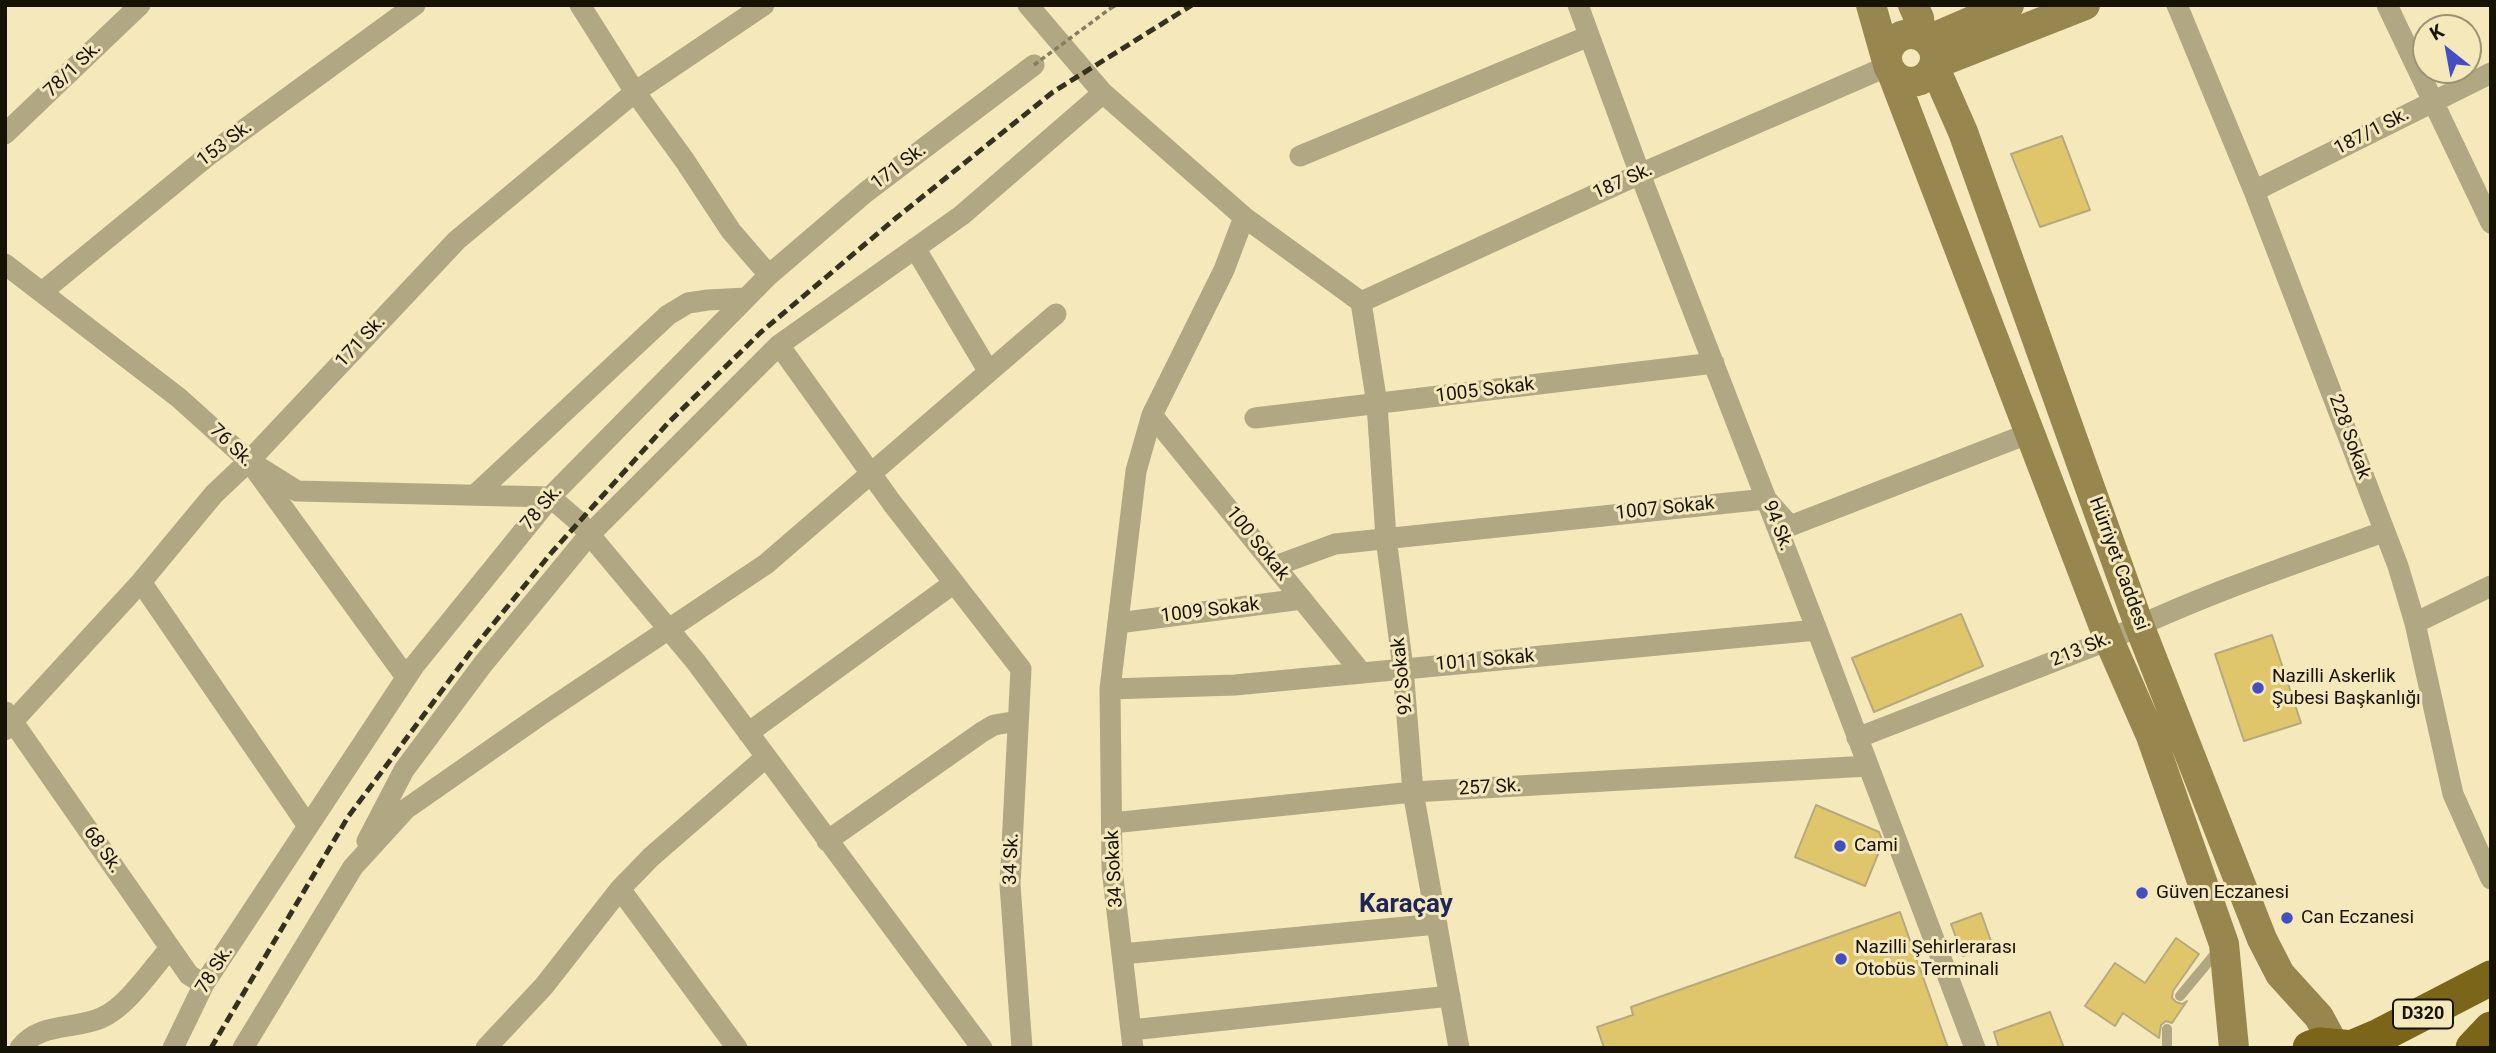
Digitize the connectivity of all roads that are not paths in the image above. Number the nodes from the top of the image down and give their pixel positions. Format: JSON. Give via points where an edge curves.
{"nodes":[{"id":1,"x":140,"y":5,"type":"edge"},
{"id":2,"x":415,"y":5,"type":"edge"},
{"id":3,"x":580,"y":5,"type":"edge"},
{"id":4,"x":764,"y":5,"type":"edge"},
{"id":5,"x":1028,"y":5,"type":"edge"},
{"id":6,"x":1578,"y":5,"type":"edge"},
{"id":7,"x":1871,"y":5,"type":"edge"},
{"id":8,"x":1913,"y":5,"type":"edge"},
{"id":9,"x":2009,"y":5,"type":"edge"},
{"id":10,"x":2085,"y":5,"type":"edge"},
{"id":11,"x":2177,"y":5,"type":"edge"},
{"id":12,"x":2387,"y":5,"type":"edge"},
{"id":13,"x":1589,"y":36,"type":"junction"},
{"id":14,"x":1929,"y":51,"type":"junction"},
{"id":15,"x":1034,"y":65,"type":"road end"},
{"id":16,"x":1889,"y":66,"type":"junction"},
{"id":17,"x":2491,"y":73,"type":"edge"},
{"id":18,"x":635,"y":92,"type":"junction"},
{"id":19,"x":1103,"y":93,"type":"junction"},
{"id":20,"x":2433,"y":102,"type":"junction"},
{"id":21,"x":5,"y":134,"type":"edge"},
{"id":22,"x":1300,"y":156,"type":"dead end"},
{"id":23,"x":1640,"y":174,"type":"junction"},
{"id":24,"x":2254,"y":191,"type":"junction"},
{"id":25,"x":1244,"y":217,"type":"junction"},
{"id":26,"x":2491,"y":223,"type":"edge"},
{"id":27,"x":915,"y":248,"type":"junction"},
{"id":28,"x":5,"y":264,"type":"edge"},
{"id":29,"x":769,"y":275,"type":"junction"},
{"id":30,"x":42,"y":292,"type":"junction"},
{"id":31,"x":746,"y":298,"type":"junction"},
{"id":32,"x":1361,"y":302,"type":"junction"},
{"id":33,"x":1056,"y":314,"type":"dead end"},
{"id":34,"x":779,"y":345,"type":"junction"},
{"id":35,"x":1714,"y":363,"type":"junction"},
{"id":36,"x":989,"y":372,"type":"junction"},
{"id":37,"x":1377,"y":404,"type":"junction"},
{"id":38,"x":1152,"y":415,"type":"junction"},
{"id":39,"x":1255,"y":418,"type":"dead end"},
{"id":40,"x":2030,"y":433,"type":"junction"},
{"id":41,"x":249,"y":461,"type":"junction"},
{"id":42,"x":870,"y":473,"type":"junction"},
{"id":43,"x":475,"y":495,"type":"junction"},
{"id":44,"x":550,"y":497,"type":"junction"},
{"id":45,"x":1766,"y":499,"type":"junction"},
{"id":46,"x":2383,"y":532,"type":"junction"},
{"id":47,"x":589,"y":535,"type":"junction"},
{"id":48,"x":1386,"y":538,"type":"junction"},
{"id":49,"x":1275,"y":566,"type":"junction"},
{"id":50,"x":141,"y":582,"type":"junction"},
{"id":51,"x":954,"y":583,"type":"junction"},
{"id":52,"x":2491,"y":586,"type":"edge"},
{"id":53,"x":1301,"y":599,"type":"junction"},
{"id":54,"x":1118,"y":623,"type":"junction"},
{"id":55,"x":2415,"y":623,"type":"junction"},
{"id":56,"x":2139,"y":625,"type":"junction"},
{"id":57,"x":668,"y":629,"type":"junction"},
{"id":58,"x":1817,"y":630,"type":"junction"},
{"id":59,"x":2109,"y":640,"type":"junction"},
{"id":60,"x":1403,"y":668,"type":"junction"},
{"id":61,"x":1361,"y":672,"type":"junction"},
{"id":62,"x":406,"y":677,"type":"junction"},
{"id":63,"x":1110,"y":689,"type":"junction"},
{"id":64,"x":1018,"y":720,"type":"junction"},
{"id":65,"x":7,"y":721,"type":"edge"},
{"id":66,"x":748,"y":733,"type":"junction"},
{"id":67,"x":1857,"y":738,"type":"junction"},
{"id":68,"x":765,"y":758,"type":"junction"},
{"id":69,"x":1868,"y":766,"type":"junction"},
{"id":70,"x":1413,"y":792,"type":"junction"},
{"id":71,"x":1112,"y":822,"type":"junction"},
{"id":72,"x":308,"y":827,"type":"junction"},
{"id":73,"x":827,"y":841,"type":"junction"},
{"id":74,"x":353,"y":867,"type":"junction"},
{"id":75,"x":2491,"y":879,"type":"edge"},
{"id":76,"x":620,"y":889,"type":"junction"},
{"id":77,"x":1437,"y":924,"type":"junction"},
{"id":78,"x":2224,"y":944,"type":"junction"},
{"id":79,"x":170,"y":948,"type":"junction"},
{"id":80,"x":1122,"y":954,"type":"junction"},
{"id":81,"x":2491,"y":978,"type":"edge"},
{"id":82,"x":204,"y":984,"type":"junction"},
{"id":83,"x":1450,"y":996,"type":"junction"},
{"id":84,"x":2180,"y":996,"type":"dead end"},
{"id":85,"x":2167,"y":1029,"type":"dead end"},
{"id":86,"x":2491,"y":1029,"type":"edge"},
{"id":87,"x":1132,"y":1039,"type":"edge"},
{"id":88,"x":2338,"y":1047,"type":"edge"},
{"id":89,"x":20,"y":1048,"type":"edge"},
{"id":90,"x":173,"y":1048,"type":"edge"},
{"id":91,"x":243,"y":1048,"type":"edge"},
{"id":92,"x":486,"y":1048,"type":"edge"},
{"id":93,"x":737,"y":1048,"type":"edge"},
{"id":94,"x":982,"y":1048,"type":"edge"},
{"id":95,"x":1022,"y":1048,"type":"edge"},
{"id":96,"x":1460,"y":1048,"type":"edge"},
{"id":97,"x":1975,"y":1048,"type":"edge"},
{"id":98,"x":2167,"y":1048,"type":"edge"},
{"id":99,"x":2234,"y":1048,"type":"edge"},
{"id":100,"x":2473,"y":1048,"type":"edge"}],
"edges":[{"from":1,"to":21,"type":"street","name":"78/1 Sk."},
{"from":2,"to":30,"type":"street","name":"153 Sk.","via":[[209,155]]},
{"from":3,"to":18,"type":"street"},
{"from":4,"to":18,"type":"street","name":"171 Sk."},
{"from":5,"to":19,"type":"street"},
{"from":6,"to":13,"type":"street","name":"94 Sk."},
{"from":7,"to":16,"type":"main road","name":"Hürriyet Caddesi"},
{"from":8,"to":14,"type":"main road","name":"Hürriyet Caddesi"},
{"from":9,"to":14,"type":"main road"},
{"from":10,"to":14,"type":"main road"},
{"from":11,"to":24,"type":"street","name":"228 Sokak"},
{"from":12,"to":20,"type":"street"},
{"from":13,"to":22,"type":"street"},
{"from":13,"to":23,"type":"street","name":"94 Sk."},
{"from":14,"to":16,"type":"main road","via":[[1923,79],[1915,82],[1907,82]]},
{"from":14,"to":16,"type":"main road","via":[[1913,33],[1897,37],[1887,50]]},
{"from":14,"to":56,"type":"main road","name":"Hürriyet Caddesi","via":[[1963,132]]},
{"from":15,"to":29,"type":"street","name":"171 Sk.","via":[[866,192]]},
{"from":16,"to":23,"type":"street","name":"187 Sk."},
{"from":16,"to":40,"type":"main road","name":"Hürriyet Caddesi"},
{"from":17,"to":20,"type":"street","name":"187/1 Sk."},
{"from":18,"to":29,"type":"street","via":[[731,231]]},
{"from":18,"to":41,"type":"street","name":"171 Sk.","via":[[457,240]]},
{"from":19,"to":25,"type":"street"},
{"from":19,"to":27,"type":"street","via":[[962,215]]},
{"from":20,"to":24,"type":"street","name":"187/1 Sk."},
{"from":20,"to":26,"type":"street"},
{"from":23,"to":32,"type":"street","name":"187 Sk."},
{"from":23,"to":35,"type":"street","name":"94 Sk."},
{"from":24,"to":46,"type":"street","name":"228 Sokak"},
{"from":25,"to":32,"type":"street"},
{"from":25,"to":38,"type":"street","name":"34 Sokak","via":[[1224,270]]},
{"from":27,"to":34,"type":"street"},
{"from":27,"to":36,"type":"street"},
{"from":28,"to":30,"type":"street","name":"76 Sk."},
{"from":29,"to":31,"type":"street","name":"78 Sk."},
{"from":30,"to":41,"type":"street","name":"76 Sk.","via":[[179,398]]},
{"from":31,"to":43,"type":"street","via":[[688,303],[668,315]]},
{"from":31,"to":44,"type":"street","name":"78 Sk."},
{"from":32,"to":37,"type":"street","name":"92 Sokak"},
{"from":33,"to":36,"type":"street"},
{"from":34,"to":42,"type":"street"},
{"from":34,"to":47,"type":"street"},
{"from":35,"to":37,"type":"street","name":"1005 Sokak"},
{"from":35,"to":45,"type":"street","name":"94 Sk."},
{"from":36,"to":42,"type":"street"},
{"from":37,"to":39,"type":"street","name":"1005 Sokak"},
{"from":37,"to":48,"type":"street","name":"92 Sokak"},
{"from":38,"to":49,"type":"street","name":"100 Sokak"},
{"from":38,"to":54,"type":"street","name":"34 Sokak","via":[[1136,471]]},
{"from":40,"to":45,"type":"street","via":[[1790,526]]},
{"from":40,"to":59,"type":"main road","name":"Hürriyet Caddesi"},
{"from":41,"to":43,"type":"street","via":[[297,491]]},
{"from":41,"to":50,"type":"street","name":"171 Sk."},
{"from":41,"to":62,"type":"street","name":"76 Sk."},
{"from":42,"to":51,"type":"street"},
{"from":42,"to":57,"type":"street","via":[[766,564]]},
{"from":43,"to":44,"type":"street"},
{"from":44,"to":47,"type":"street"},
{"from":44,"to":62,"type":"street","name":"78 Sk."},
{"from":45,"to":48,"type":"street","name":"1007 Sokak"},
{"from":45,"to":58,"type":"street","name":"94 Sk."},
{"from":46,"to":55,"type":"street","name":"228 Sokak"},
{"from":46,"to":56,"type":"street","name":"213 Sk."},
{"from":47,"to":57,"type":"street"},
{"from":47,"to":74,"type":"street","via":[[404,770]]},
{"from":48,"to":49,"type":"street","name":"1007 Sokak","via":[[1335,544]]},
{"from":48,"to":60,"type":"street","name":"92 Sokak"},
{"from":49,"to":53,"type":"street","name":"100 Sokak"},
{"from":50,"to":65,"type":"street","name":"171 Sk."},
{"from":50,"to":72,"type":"street"},
{"from":51,"to":64,"type":"street","name":"34 Sk.","via":[[1021,669]]},
{"from":51,"to":66,"type":"street"},
{"from":52,"to":55,"type":"street"},
{"from":53,"to":54,"type":"street","name":"1009 Sokak"},
{"from":53,"to":61,"type":"street","name":"100 Sokak"},
{"from":54,"to":63,"type":"street","name":"34 Sokak"},
{"from":55,"to":75,"type":"street","name":"228 Sokak","via":[[2453,794]]},
{"from":56,"to":59,"type":"street","name":"213 Sk."},
{"from":56,"to":88,"type":"main road","name":"Hürriyet Caddesi","via":[[2262,939],[2280,974],[2319,1017]]},
{"from":57,"to":66,"type":"street"},
{"from":57,"to":74,"type":"street","via":[[406,809]]},
{"from":58,"to":60,"type":"street","name":"1011 Sokak"},
{"from":58,"to":67,"type":"street","name":"94 Sk."},
{"from":59,"to":67,"type":"street","name":"213 Sk."},
{"from":59,"to":78,"type":"main road","name":"Hürriyet Caddesi","via":[[2151,736]]},
{"from":60,"to":61,"type":"street","name":"1011 Sokak"},
{"from":60,"to":70,"type":"street","name":"92 Sokak"},
{"from":61,"to":63,"type":"street","name":"1011 Sokak"},
{"from":62,"to":72,"type":"street","name":"78 Sk."},
{"from":63,"to":71,"type":"street","name":"34 Sokak"},
{"from":64,"to":73,"type":"street","via":[[982,732]]},
{"from":64,"to":95,"type":"street","name":"34 Sk.","via":[[1010,885]]},
{"from":65,"to":79,"type":"street","name":"68 Sk."},
{"from":66,"to":68,"type":"street"},
{"from":67,"to":69,"type":"street","name":"94 Sk."},
{"from":68,"to":73,"type":"street"},
{"from":68,"to":76,"type":"street"},
{"from":69,"to":70,"type":"street","name":"257 Sk."},
{"from":69,"to":97,"type":"street","name":"94 Sk."},
{"from":70,"to":71,"type":"street","name":"257 Sk."},
{"from":70,"to":77,"type":"street","name":"92 Sokak"},
{"from":71,"to":80,"type":"street","name":"34 Sokak","via":[[1112,869]]},
{"from":72,"to":82,"type":"street","name":"78 Sk."},
{"from":73,"to":94,"type":"street"},
{"from":74,"to":91,"type":"street"},
{"from":76,"to":92,"type":"street","via":[[551,978]]},
{"from":76,"to":93,"type":"street"},
{"from":77,"to":80,"type":"street"},
{"from":77,"to":83,"type":"street","name":"92 Sokak"},
{"from":78,"to":84,"type":"lane"},
{"from":78,"to":99,"type":"main road","name":"Hürriyet Caddesi"},
{"from":79,"to":82,"type":"street","name":"68 Sk.","via":[[189,975]]},
{"from":79,"to":89,"type":"street","via":[[121,1004],[100,1018],[43,1030]]},
{"from":80,"to":87,"type":"street","name":"34 Sokak"},
{"from":81,"to":88,"type":"highway","number":"D320","via":[[2390,1031]]},
{"from":82,"to":90,"type":"street","name":"78 Sk."},
{"from":83,"to":87,"type":"street"},
{"from":83,"to":96,"type":"street","name":"92 Sokak"},
{"from":85,"to":98,"type":"lane"},
{"from":86,"to":100,"type":"highway","number":"D320"}]}
